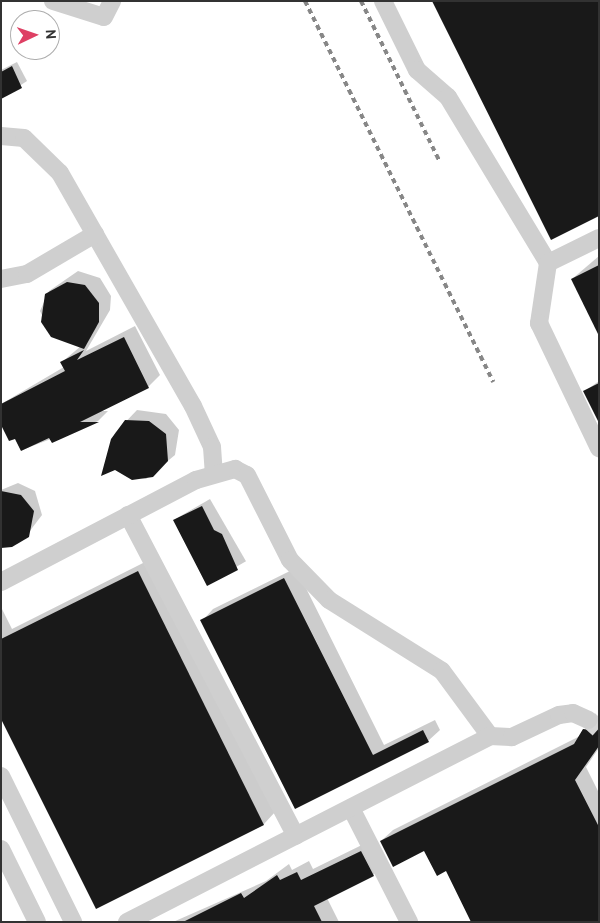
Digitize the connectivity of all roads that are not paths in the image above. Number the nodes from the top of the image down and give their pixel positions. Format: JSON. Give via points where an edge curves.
{"nodes":[{"id":1,"x":53,"y":1,"type":"edge"},
{"id":2,"x":112,"y":1,"type":"edge"},
{"id":3,"x":383,"y":1,"type":"edge"},
{"id":4,"x":1,"y":136,"type":"edge"},
{"id":5,"x":95,"y":234,"type":"junction"},
{"id":6,"x":599,"y":238,"type":"edge"},
{"id":7,"x":548,"y":263,"type":"junction"},
{"id":8,"x":1,"y":279,"type":"edge"},
{"id":9,"x":599,"y":448,"type":"edge"},
{"id":10,"x":214,"y":473,"type":"junction"},
{"id":11,"x":128,"y":515,"type":"junction"},
{"id":12,"x":1,"y":582,"type":"edge"},
{"id":13,"x":589,"y":720,"type":"tunnel mouth"},
{"id":14,"x":490,"y":736,"type":"junction"},
{"id":15,"x":1,"y":776,"type":"edge"},
{"id":16,"x":351,"y":808,"type":"junction"},
{"id":17,"x":296,"y":836,"type":"junction"},
{"id":18,"x":1,"y":849,"type":"edge"},
{"id":19,"x":37,"y":922,"type":"edge"},
{"id":20,"x":72,"y":922,"type":"edge"},
{"id":21,"x":127,"y":922,"type":"edge"},
{"id":22,"x":409,"y":922,"type":"edge"}],
"edges":[{"from":1,"to":2,"type":"lane","via":[[104,17]]},
{"from":3,"to":7,"type":"lane","via":[[417,70],[448,97]]},
{"from":4,"to":5,"type":"lane","via":[[24,138],[37,148],[60,173]]},
{"from":5,"to":8,"type":"lane","via":[[27,274]]},
{"from":5,"to":10,"type":"lane","via":[[193,406],[212,447]]},
{"from":6,"to":7,"type":"lane"},
{"from":7,"to":9,"type":"lane","via":[[539,323]]},
{"from":10,"to":11,"type":"lane"},
{"from":10,"to":14,"type":"lane","via":[[235,469],[247,475],[290,560],[329,600],[442,671]]},
{"from":11,"to":12,"type":"lane"},
{"from":11,"to":17,"type":"lane"},
{"from":13,"to":14,"type":"lane","via":[[574,713],[559,715],[512,737]]},
{"from":14,"to":16,"type":"lane"},
{"from":15,"to":20,"type":"lane"},
{"from":16,"to":17,"type":"lane"},
{"from":16,"to":22,"type":"lane"},
{"from":17,"to":21,"type":"lane"},
{"from":18,"to":19,"type":"lane"}]}
